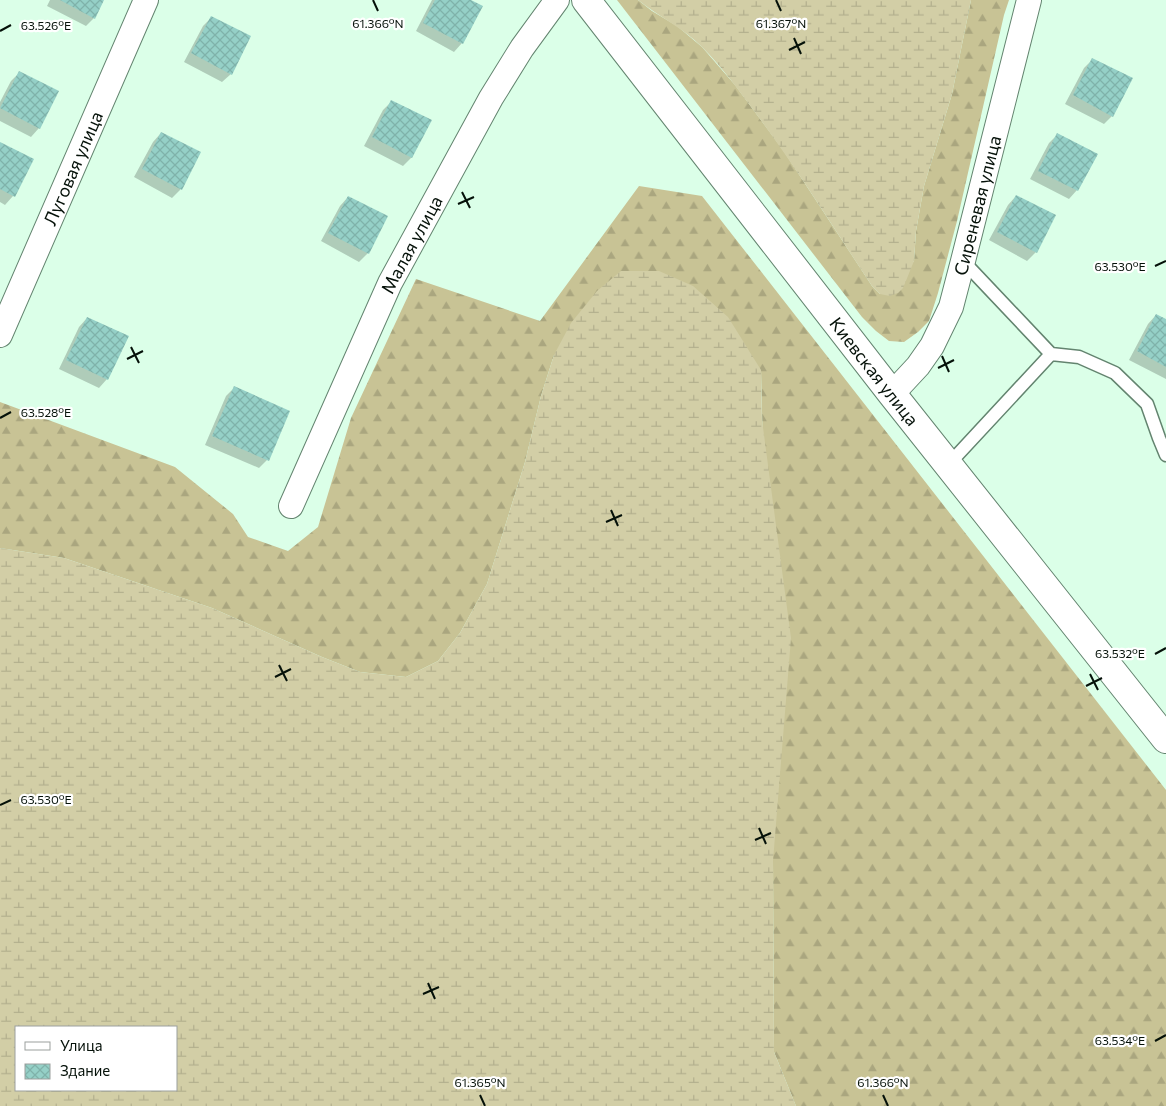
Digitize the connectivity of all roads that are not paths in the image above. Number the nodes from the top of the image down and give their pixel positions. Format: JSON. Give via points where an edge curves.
{"nodes":[{"id":1,"x":146,"y":0,"type":"edge"},
{"id":2,"x":557,"y":0,"type":"edge"},
{"id":3,"x":586,"y":0,"type":"edge"},
{"id":4,"x":1029,"y":0,"type":"edge"},
{"id":5,"x":963,"y":261,"type":"junction"},
{"id":6,"x":0,"y":335,"type":"edge"},
{"id":7,"x":1051,"y":354,"type":"junction"},
{"id":8,"x":892,"y":394,"type":"junction"},
{"id":9,"x":1166,"y":455,"type":"edge"},
{"id":10,"x":948,"y":465,"type":"junction"},
{"id":11,"x":292,"y":506,"type":"dead end"},
{"id":12,"x":1166,"y":739,"type":"edge"}],
"edges":[{"from":1,"to":6,"type":"street","name":"Луговая улица"},
{"from":2,"to":11,"type":"street","name":"Малая улица","via":[[490,98],[390,283]]},
{"from":3,"to":8,"type":"main road","name":"Киевская улица"},
{"from":4,"to":5,"type":"street","name":"Сиреневая улица"},
{"from":5,"to":7,"type":"lane"},
{"from":5,"to":8,"type":"street","name":"Сиреневая улица","via":[[951,307],[932,346]]},
{"from":7,"to":9,"type":"lane","via":[[1079,357],[1115,373],[1148,404]]},
{"from":7,"to":10,"type":"lane"},
{"from":8,"to":10,"type":"main road","name":"Киевская улица"},
{"from":10,"to":12,"type":"main road","name":"Киевская улица"}]}
